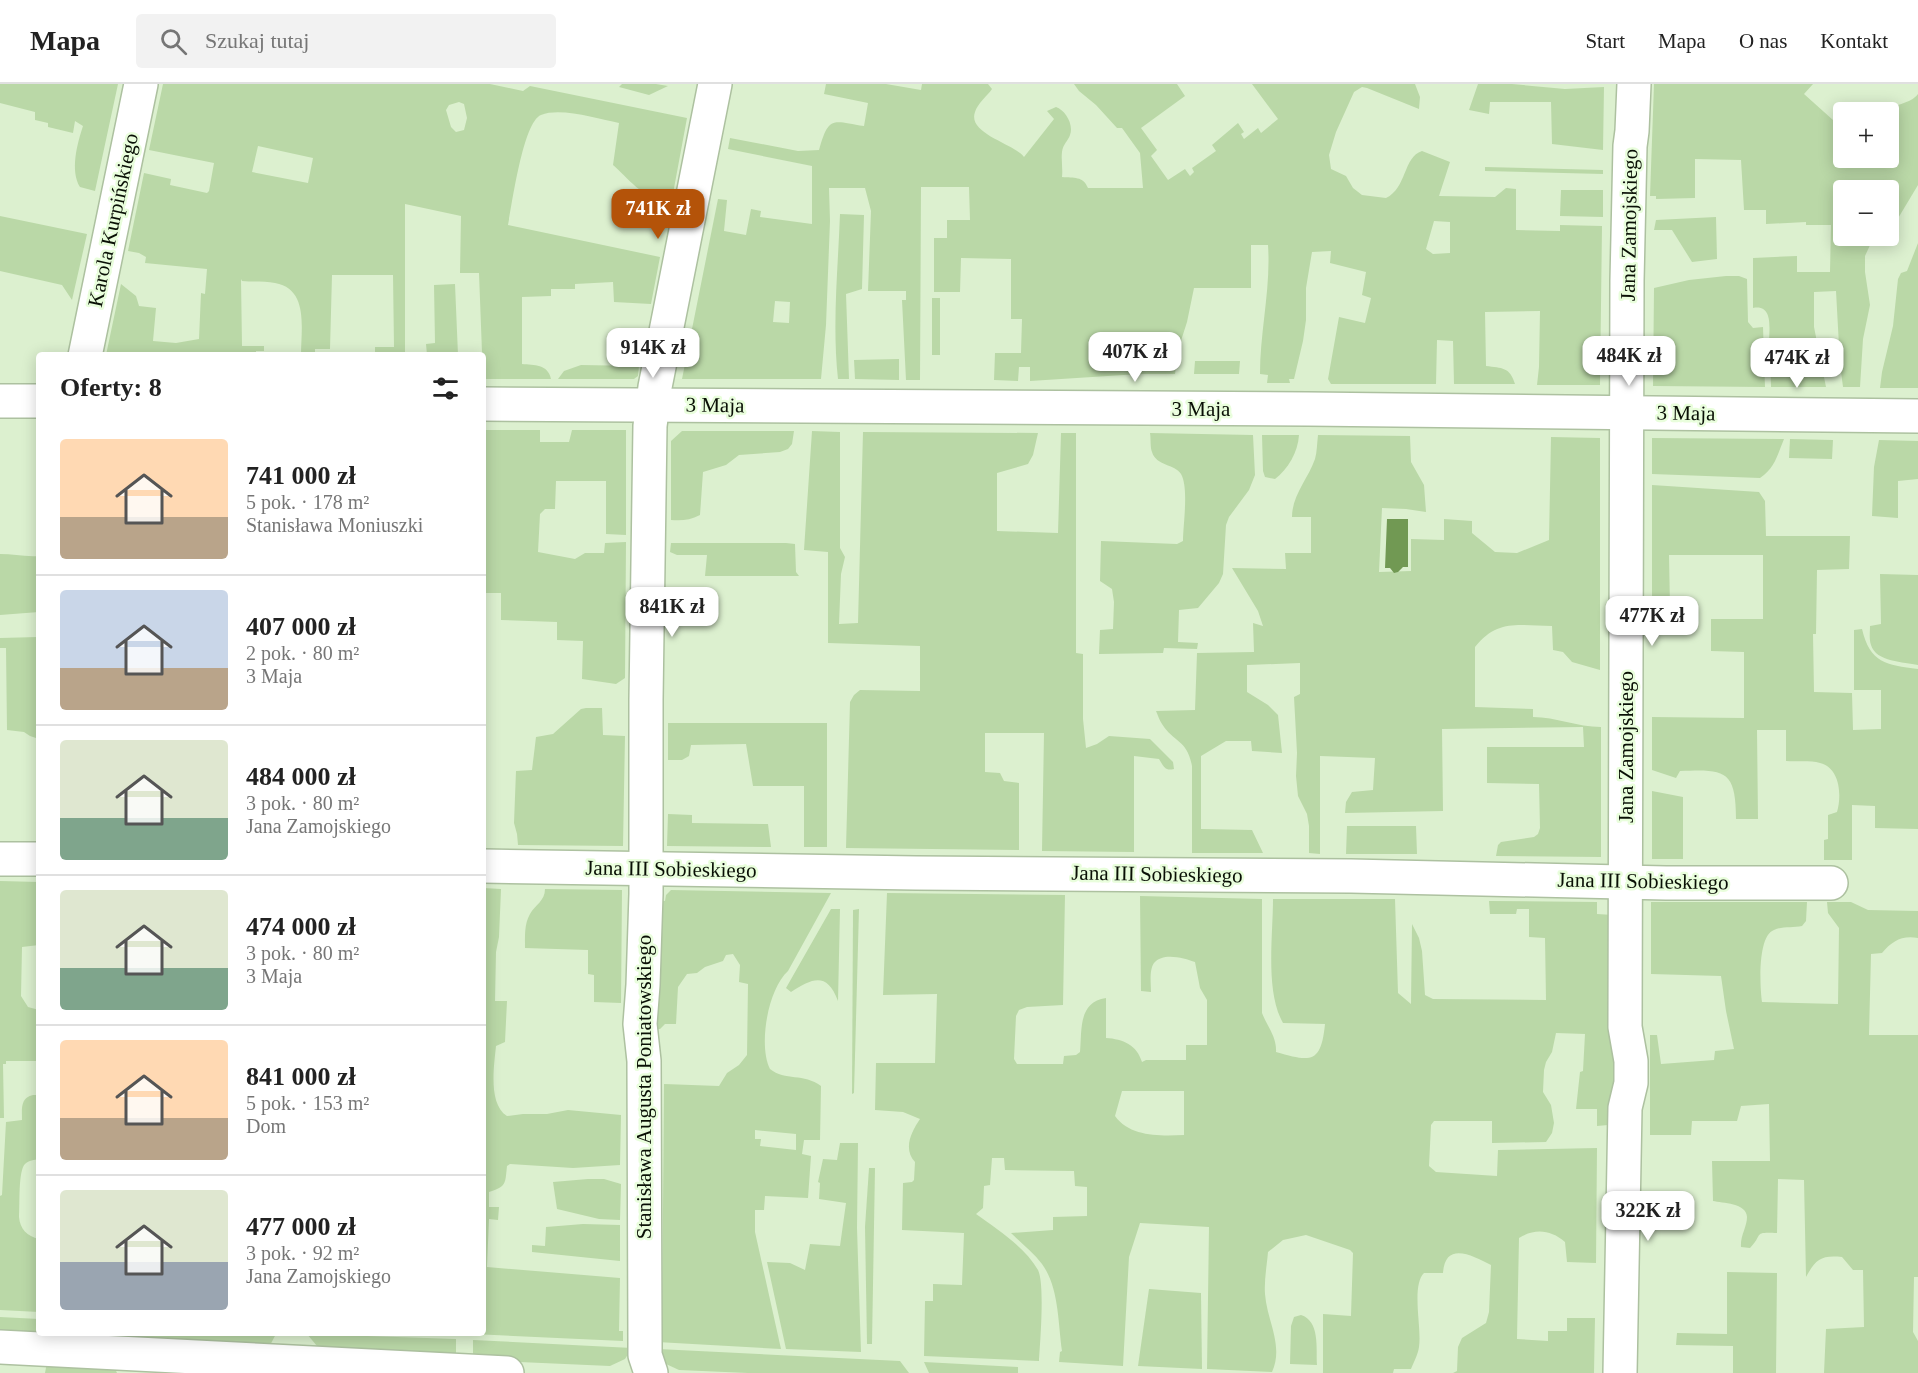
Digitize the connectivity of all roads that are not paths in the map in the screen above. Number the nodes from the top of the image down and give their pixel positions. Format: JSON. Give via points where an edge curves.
{"nodes":[{"id":1,"x":141,"y":84,"type":"edge"},
{"id":2,"x":715,"y":84,"type":"edge"},
{"id":3,"x":1634,"y":84,"type":"edge"},
{"id":4,"x":86,"y":352,"type":"edge"},
{"id":5,"x":0,"y":401,"type":"edge"},
{"id":6,"x":36,"y":401,"type":"edge"},
{"id":7,"x":486,"y":404,"type":"edge"},
{"id":8,"x":652,"y":405,"type":"junction"},
{"id":9,"x":1626,"y":412,"type":"junction"},
{"id":10,"x":1918,"y":416,"type":"edge"},
{"id":11,"x":0,"y":859,"type":"edge"},
{"id":12,"x":36,"y":860,"type":"edge"},
{"id":13,"x":486,"y":866,"type":"edge"},
{"id":14,"x":646,"y":868,"type":"junction"},
{"id":15,"x":1626,"y":882,"type":"junction"},
{"id":16,"x":1831,"y":883,"type":"dead end"},
{"id":17,"x":0,"y":1347,"type":"edge"},
{"id":18,"x":279,"y":1367,"type":"edge"},
{"id":19,"x":507,"y":1373,"type":"edge"},
{"id":20,"x":651,"y":1373,"type":"edge"},
{"id":21,"x":1620,"y":1373,"type":"edge"}],
"edges":[{"from":1,"to":4,"type":"street","name":"Karola Kurpińskiego"},
{"from":2,"to":8,"type":"street","name":"Stanisława Augusta Poniatowskiego"},
{"from":3,"to":9,"type":"street","name":"Jana Zamojskiego"},
{"from":5,"to":6,"type":"street"},
{"from":7,"to":8,"type":"street","name":"3 Maja"},
{"from":8,"to":9,"type":"street","name":"3 Maja"},
{"from":8,"to":14,"type":"street","name":"Stanisława Augusta Poniatowskiego"},
{"from":9,"to":10,"type":"street","name":"3 Maja"},
{"from":9,"to":15,"type":"street","name":"Jana Zamojskiego"},
{"from":11,"to":12,"type":"street"},
{"from":13,"to":14,"type":"street","name":"Jana III Sobieskiego"},
{"from":14,"to":15,"type":"street","name":"Jana III Sobieskiego"},
{"from":14,"to":20,"type":"street","name":"Stanisława Augusta Poniatowskiego","via":[[640,1024],[644,1061],[645,1355]]},
{"from":15,"to":16,"type":"street","name":"Jana III Sobieskiego"},
{"from":15,"to":21,"type":"street","name":"Jana Zamojskiego","via":[[1625,1027],[1631,1083],[1625,1110]]},
{"from":17,"to":18,"type":"street"},
{"from":18,"to":19,"type":"street"}]}
